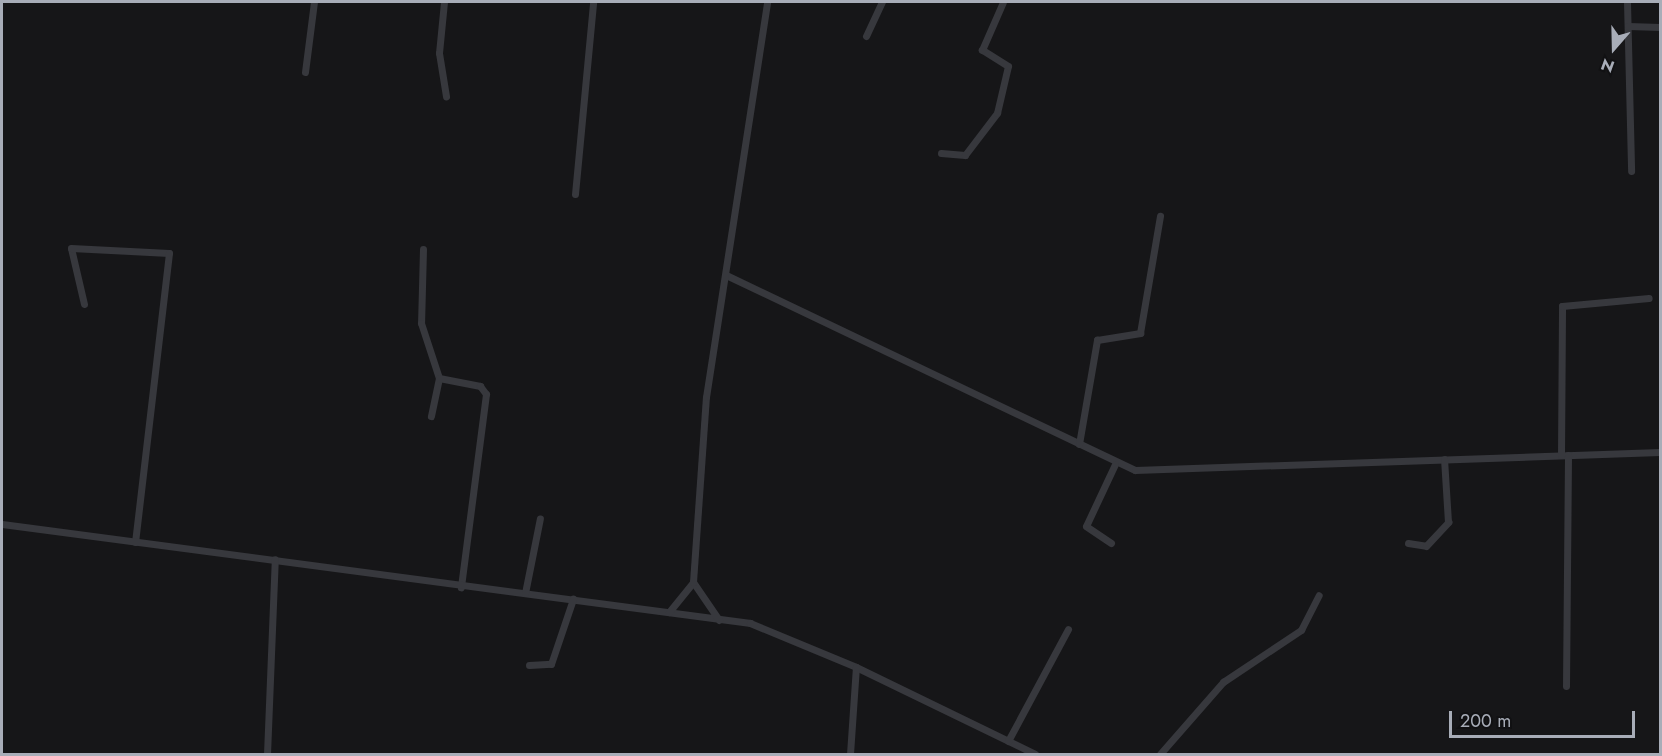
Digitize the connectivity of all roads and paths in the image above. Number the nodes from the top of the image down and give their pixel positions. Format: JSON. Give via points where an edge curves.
{"nodes":[{"id":1,"x":314,"y":2,"type":"edge"},
{"id":2,"x":444,"y":2,"type":"edge"},
{"id":3,"x":593,"y":2,"type":"edge"},
{"id":4,"x":767,"y":2,"type":"edge"},
{"id":5,"x":882,"y":2,"type":"edge"},
{"id":6,"x":1003,"y":2,"type":"edge"},
{"id":7,"x":1627,"y":2,"type":"edge"},
{"id":8,"x":1628,"y":26,"type":"junction"},
{"id":9,"x":1660,"y":27,"type":"edge"},
{"id":10,"x":866,"y":36,"type":"dead end"},
{"id":11,"x":305,"y":72,"type":"dead end"},
{"id":12,"x":447,"y":96,"type":"dead end"},
{"id":13,"x":941,"y":153,"type":"dead end"},
{"id":14,"x":1631,"y":171,"type":"dead end"},
{"id":15,"x":575,"y":194,"type":"dead end"},
{"id":16,"x":1160,"y":216,"type":"dead end"},
{"id":17,"x":423,"y":249,"type":"dead end"},
{"id":18,"x":726,"y":275,"type":"junction"},
{"id":19,"x":1650,"y":298,"type":"dead end"},
{"id":20,"x":84,"y":304,"type":"dead end"},
{"id":21,"x":439,"y":378,"type":"junction"},
{"id":22,"x":431,"y":416,"type":"dead end"},
{"id":23,"x":1079,"y":444,"type":"junction"},
{"id":24,"x":1660,"y":452,"type":"edge"},
{"id":25,"x":1564,"y":455,"type":"junction"},
{"id":26,"x":1444,"y":459,"type":"junction"},
{"id":27,"x":1115,"y":464,"type":"junction"},
{"id":28,"x":540,"y":519,"type":"dead end"},
{"id":29,"x":2,"y":524,"type":"edge"},
{"id":30,"x":135,"y":542,"type":"junction"},
{"id":31,"x":1111,"y":543,"type":"dead end"},
{"id":32,"x":1408,"y":543,"type":"dead end"},
{"id":33,"x":275,"y":559,"type":"junction"},
{"id":34,"x":693,"y":582,"type":"junction"},
{"id":35,"x":461,"y":587,"type":"junction"},
{"id":36,"x":525,"y":593,"type":"junction"},
{"id":37,"x":1319,"y":595,"type":"dead end"},
{"id":38,"x":573,"y":599,"type":"junction"},
{"id":39,"x":669,"y":612,"type":"junction"},
{"id":40,"x":719,"y":620,"type":"junction"},
{"id":41,"x":1068,"y":629,"type":"dead end"},
{"id":42,"x":529,"y":665,"type":"dead end"},
{"id":43,"x":856,"y":667,"type":"junction"},
{"id":44,"x":1566,"y":686,"type":"dead end"},
{"id":45,"x":1008,"y":741,"type":"junction"},
{"id":46,"x":267,"y":754,"type":"edge"},
{"id":47,"x":850,"y":754,"type":"edge"},
{"id":48,"x":1035,"y":754,"type":"edge"},
{"id":49,"x":1160,"y":754,"type":"edge"}],
"edges":[{"from":1,"to":11,"type":"street"},
{"from":2,"to":12,"type":"street","via":[[439,53]]},
{"from":3,"to":15,"type":"street"},
{"from":4,"to":18,"type":"street"},
{"from":5,"to":10,"type":"street"},
{"from":6,"to":13,"type":"street","via":[[982,50],[1008,66],[997,113],[987,134],[965,155]]},
{"from":7,"to":8,"type":"street"},
{"from":8,"to":9,"type":"street"},
{"from":8,"to":14,"type":"street"},
{"from":16,"to":23,"type":"street","via":[[1140,333],[1097,339]]},
{"from":17,"to":21,"type":"street","via":[[421,323]]},
{"from":18,"to":23,"type":"street"},
{"from":18,"to":34,"type":"street","via":[[706,397]]},
{"from":19,"to":25,"type":"street","via":[[1562,306]]},
{"from":20,"to":30,"type":"street","via":[[71,248],[169,253]]},
{"from":21,"to":22,"type":"street"},
{"from":21,"to":35,"type":"street","via":[[480,386],[486,394]]},
{"from":23,"to":27,"type":"street"},
{"from":24,"to":25,"type":"street"},
{"from":25,"to":26,"type":"street"},
{"from":25,"to":44,"type":"street"},
{"from":26,"to":27,"type":"street","via":[[1141,470]]},
{"from":26,"to":32,"type":"street","via":[[1448,522],[1426,546]]},
{"from":27,"to":31,"type":"street","via":[[1086,526]]},
{"from":28,"to":36,"type":"street"},
{"from":29,"to":30,"type":"street"},
{"from":30,"to":33,"type":"street"},
{"from":33,"to":35,"type":"street"},
{"from":33,"to":46,"type":"street"},
{"from":34,"to":39,"type":"street"},
{"from":34,"to":40,"type":"street"},
{"from":35,"to":36,"type":"street"},
{"from":36,"to":38,"type":"street"},
{"from":37,"to":49,"type":"street","via":[[1301,630],[1222,682]]},
{"from":38,"to":39,"type":"street"},
{"from":38,"to":42,"type":"street","via":[[551,664]]},
{"from":39,"to":40,"type":"street"},
{"from":40,"to":43,"type":"street","via":[[759,625]]},
{"from":41,"to":45,"type":"street"},
{"from":43,"to":45,"type":"street"},
{"from":43,"to":47,"type":"street"},
{"from":45,"to":48,"type":"street"}]}
